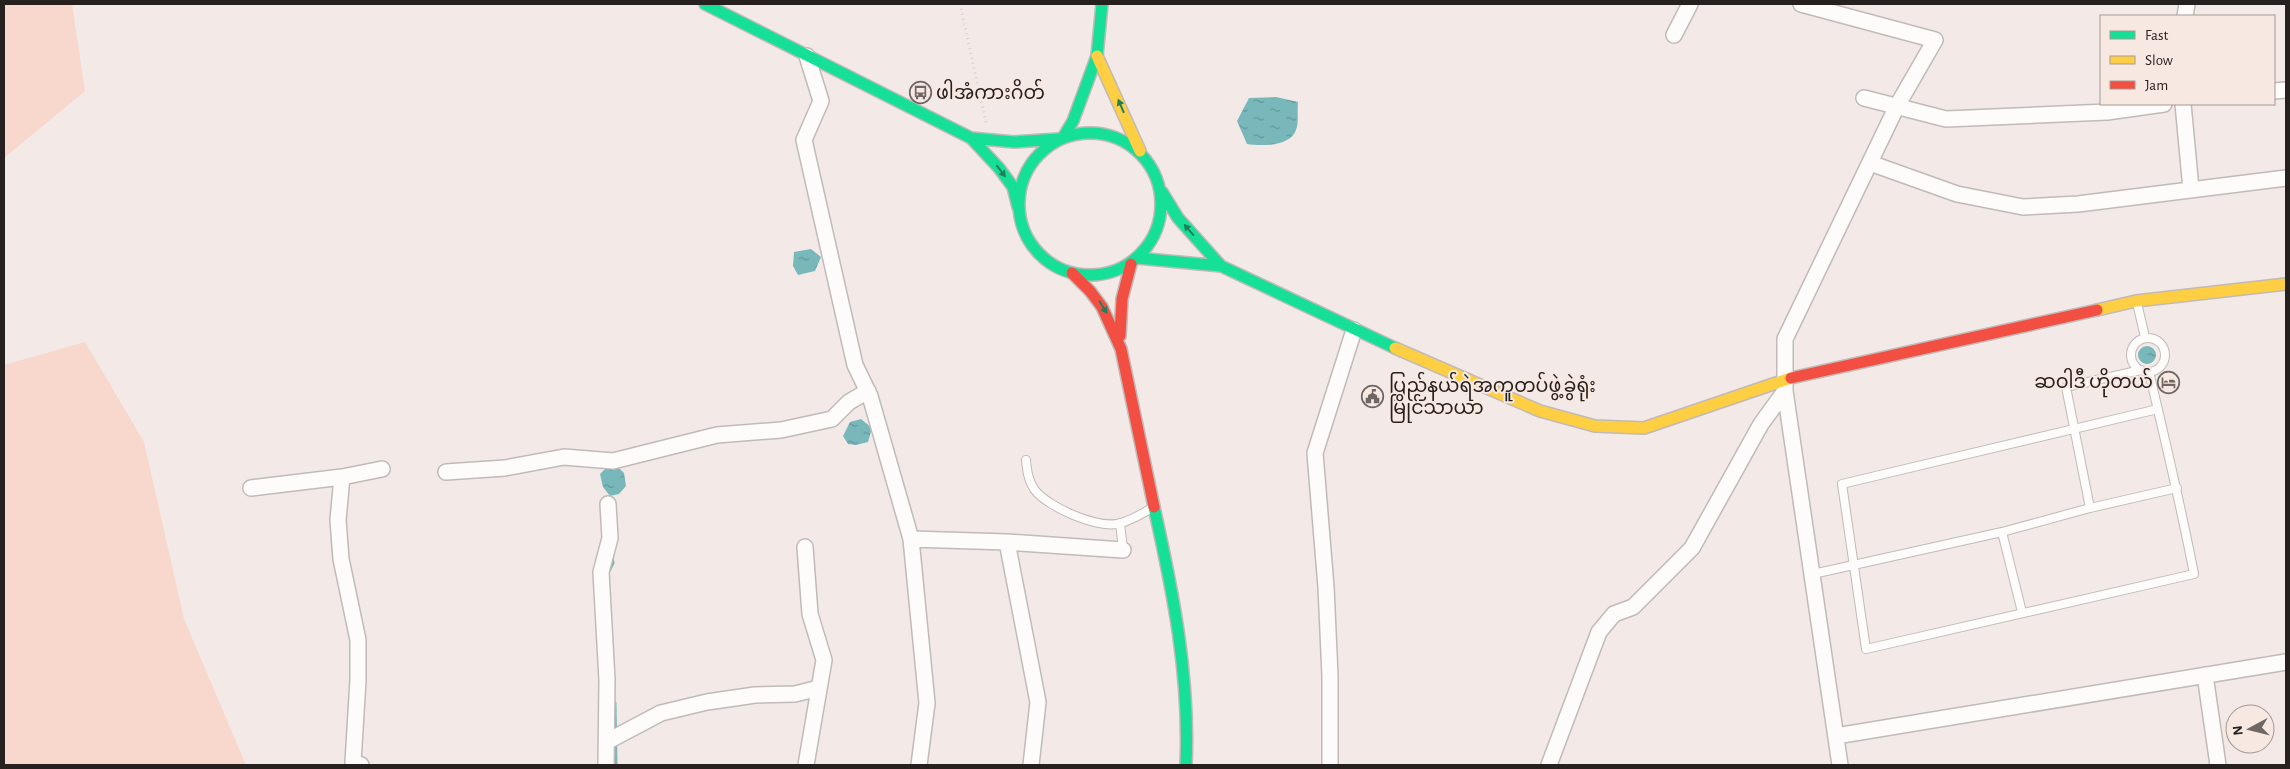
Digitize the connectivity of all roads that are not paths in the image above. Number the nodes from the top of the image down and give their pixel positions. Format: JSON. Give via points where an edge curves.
{"nodes":[{"id":1,"x":705,"y":4,"type":"edge"},
{"id":2,"x":1102,"y":4,"type":"edge"},
{"id":3,"x":1690,"y":4,"type":"edge"},
{"id":4,"x":1802,"y":4,"type":"edge"},
{"id":5,"x":1674,"y":35,"type":"dead end"},
{"id":6,"x":808,"y":56,"type":"junction"},
{"id":7,"x":1097,"y":56,"type":"junction"},
{"id":8,"x":1864,"y":98,"type":"dead end"},
{"id":9,"x":2157,"y":105,"type":"edge"},
{"id":10,"x":2184,"y":105,"type":"edge"},
{"id":11,"x":1897,"y":106,"type":"junction"},
{"id":12,"x":971,"y":138,"type":"junction"},
{"id":13,"x":1061,"y":138,"type":"junction"},
{"id":14,"x":1140,"y":151,"type":"junction"},
{"id":15,"x":1870,"y":163,"type":"junction"},
{"id":16,"x":2286,"y":178,"type":"edge"},
{"id":17,"x":2191,"y":189,"type":"junction"},
{"id":18,"x":1161,"y":191,"type":"junction"},
{"id":19,"x":1019,"y":211,"type":"junction"},
{"id":20,"x":1134,"y":261,"type":"junction"},
{"id":21,"x":1221,"y":266,"type":"junction"},
{"id":22,"x":1072,"y":273,"type":"junction"},
{"id":23,"x":2286,"y":284,"type":"edge"},
{"id":24,"x":2136,"y":302,"type":"junction"},
{"id":25,"x":1354,"y":330,"type":"junction"},
{"id":26,"x":2145,"y":338,"type":"junction"},
{"id":27,"x":1121,"y":348,"type":"junction"},
{"id":28,"x":2145,"y":371,"type":"junction"},
{"id":29,"x":1785,"y":385,"type":"junction"},
{"id":30,"x":868,"y":391,"type":"junction"},
{"id":31,"x":2158,"y":410,"type":"junction"},
{"id":32,"x":2074,"y":429,"type":"junction"},
{"id":33,"x":1026,"y":460,"type":"dead end"},
{"id":34,"x":382,"y":469,"type":"dead end"},
{"id":35,"x":446,"y":472,"type":"dead end"},
{"id":36,"x":342,"y":477,"type":"junction"},
{"id":37,"x":251,"y":488,"type":"dead end"},
{"id":38,"x":2177,"y":488,"type":"junction"},
{"id":39,"x":608,"y":504,"type":"dead end"},
{"id":40,"x":1154,"y":507,"type":"junction"},
{"id":41,"x":2090,"y":508,"type":"junction"},
{"id":42,"x":1120,"y":523,"type":"junction"},
{"id":43,"x":2002,"y":532,"type":"junction"},
{"id":44,"x":911,"y":539,"type":"junction"},
{"id":45,"x":1007,"y":542,"type":"junction"},
{"id":46,"x":805,"y":547,"type":"dead end"},
{"id":47,"x":1123,"y":550,"type":"joint"},
{"id":48,"x":1852,"y":564,"type":"junction"},
{"id":49,"x":1813,"y":574,"type":"junction"},
{"id":50,"x":2022,"y":612,"type":"junction"},
{"id":51,"x":2286,"y":662,"type":"edge"},
{"id":52,"x":2205,"y":675,"type":"junction"},
{"id":53,"x":820,"y":688,"type":"junction"},
{"id":54,"x":1836,"y":736,"type":"junction"},
{"id":55,"x":608,"y":741,"type":"junction"},
{"id":56,"x":361,"y":765,"type":"edge"},
{"id":57,"x":606,"y":765,"type":"edge"},
{"id":58,"x":806,"y":765,"type":"edge"},
{"id":59,"x":919,"y":765,"type":"edge"},
{"id":60,"x":1031,"y":765,"type":"edge"},
{"id":61,"x":1186,"y":765,"type":"edge"},
{"id":62,"x":1330,"y":765,"type":"edge"},
{"id":63,"x":1550,"y":765,"type":"edge"},
{"id":64,"x":1840,"y":765,"type":"edge"},
{"id":65,"x":2218,"y":765,"type":"edge"}],
"edges":[{"from":1,"to":6,"type":"main road"},
{"from":2,"to":7,"type":"main road"},
{"from":3,"to":5,"type":"street"},
{"from":4,"to":11,"type":"street","via":[[1935,40]]},
{"from":6,"to":12,"type":"main road"},
{"from":6,"to":30,"type":"street","via":[[821,102],[804,140],[855,365]]},
{"from":7,"to":13,"type":"main road","via":[[1076,114]]},
{"from":14,"to":7,"type":"main road","one_way":true},
{"from":8,"to":11,"type":"street"},
{"from":9,"to":11,"type":"street","via":[[2107,112],[1946,119]]},
{"from":10,"to":17,"type":"street"},
{"from":11,"to":15,"type":"street"},
{"from":12,"to":13,"type":"main road","via":[[1033,142]]},
{"from":12,"to":19,"type":"main road","one_way":true,"via":[[1013,187]]},
{"from":13,"to":14,"type":"main road","via":[[1090,131],[1117,136]]},
{"from":13,"to":19,"type":"main road","via":[[1040,151],[1027,169],[1020,189]]},
{"from":14,"to":18,"type":"main road","via":[[1150,163]]},
{"from":15,"to":17,"type":"street","via":[[1957,194],[2023,207],[2078,204]]},
{"from":15,"to":29,"type":"street","via":[[1785,339]]},
{"from":16,"to":17,"type":"street"},
{"from":18,"to":20,"type":"main road","via":[[1161,214],[1156,233]]},
{"from":21,"to":18,"type":"main road","one_way":true,"via":[[1178,218]]},
{"from":19,"to":22,"type":"main road","via":[[1024,232],[1036,251],[1052,265]]},
{"from":20,"to":21,"type":"main road"},
{"from":20,"to":22,"type":"main road","via":[[1112,272],[1092,276]]},
{"from":20,"to":27,"type":"main road","via":[[1122,291],[1119,313]]},
{"from":21,"to":25,"type":"main road"},
{"from":22,"to":27,"type":"main road","one_way":true,"via":[[1094,293],[1109,317]]},
{"from":23,"to":24,"type":"main road"},
{"from":24,"to":26,"type":"lane"},
{"from":24,"to":29,"type":"main road"},
{"from":25,"to":29,"type":"main road","via":[[1540,411],[1595,426],[1644,428]]},
{"from":25,"to":62,"type":"street","via":[[1315,453],[1330,676]]},
{"from":26,"to":28,"type":"lane","via":[[2134,344],[2131,354],[2134,365]]},
{"from":26,"to":28,"type":"lane","via":[[2156,339],[2165,353],[2159,368]]},
{"from":27,"to":40,"type":"main road"},
{"from":28,"to":31,"type":"lane"},
{"from":28,"to":32,"type":"lane","via":[[2066,387]]},
{"from":29,"to":49,"type":"street"},
{"from":29,"to":63,"type":"street","via":[[1692,548],[1633,607],[1614,614],[1599,632]]},
{"from":30,"to":35,"type":"street","via":[[849,402],[832,419],[781,430],[717,436],[613,461],[564,457],[505,468]]},
{"from":30,"to":44,"type":"street"},
{"from":31,"to":32,"type":"lane"},
{"from":31,"to":38,"type":"lane"},
{"from":32,"to":41,"type":"lane"},
{"from":32,"to":48,"type":"lane","via":[[1842,484]]},
{"from":33,"to":42,"type":"lane","via":[[1028,478],[1034,490],[1046,500],[1089,520]]},
{"from":34,"to":36,"type":"street"},
{"from":36,"to":37,"type":"street"},
{"from":36,"to":56,"type":"street","via":[[338,520],[341,559],[358,640],[353,762]]},
{"from":38,"to":41,"type":"lane"},
{"from":38,"to":50,"type":"lane","via":[[2194,574]]},
{"from":39,"to":55,"type":"street","via":[[610,538],[601,572],[608,680]]},
{"from":40,"to":42,"type":"lane"},
{"from":40,"to":61,"type":"main road","via":[[1181,652],[1189,728]]},
{"from":41,"to":43,"type":"lane"},
{"from":42,"to":47,"type":"lane"},
{"from":43,"to":48,"type":"lane"},
{"from":43,"to":50,"type":"lane"},
{"from":44,"to":45,"type":"street"},
{"from":44,"to":59,"type":"street","via":[[927,703]]},
{"from":45,"to":47,"type":"street"},
{"from":45,"to":60,"type":"street","via":[[1038,702]]},
{"from":46,"to":53,"type":"street","via":[[810,614],[824,660]]},
{"from":48,"to":49,"type":"lane"},
{"from":48,"to":50,"type":"lane","via":[[1866,649]]},
{"from":49,"to":54,"type":"street"},
{"from":51,"to":52,"type":"street"},
{"from":52,"to":54,"type":"street"},
{"from":52,"to":65,"type":"street"},
{"from":53,"to":55,"type":"street","via":[[794,694],[755,695],[707,702],[661,713]]},
{"from":53,"to":58,"type":"street"},
{"from":54,"to":64,"type":"street"},
{"from":55,"to":57,"type":"street"}]}
